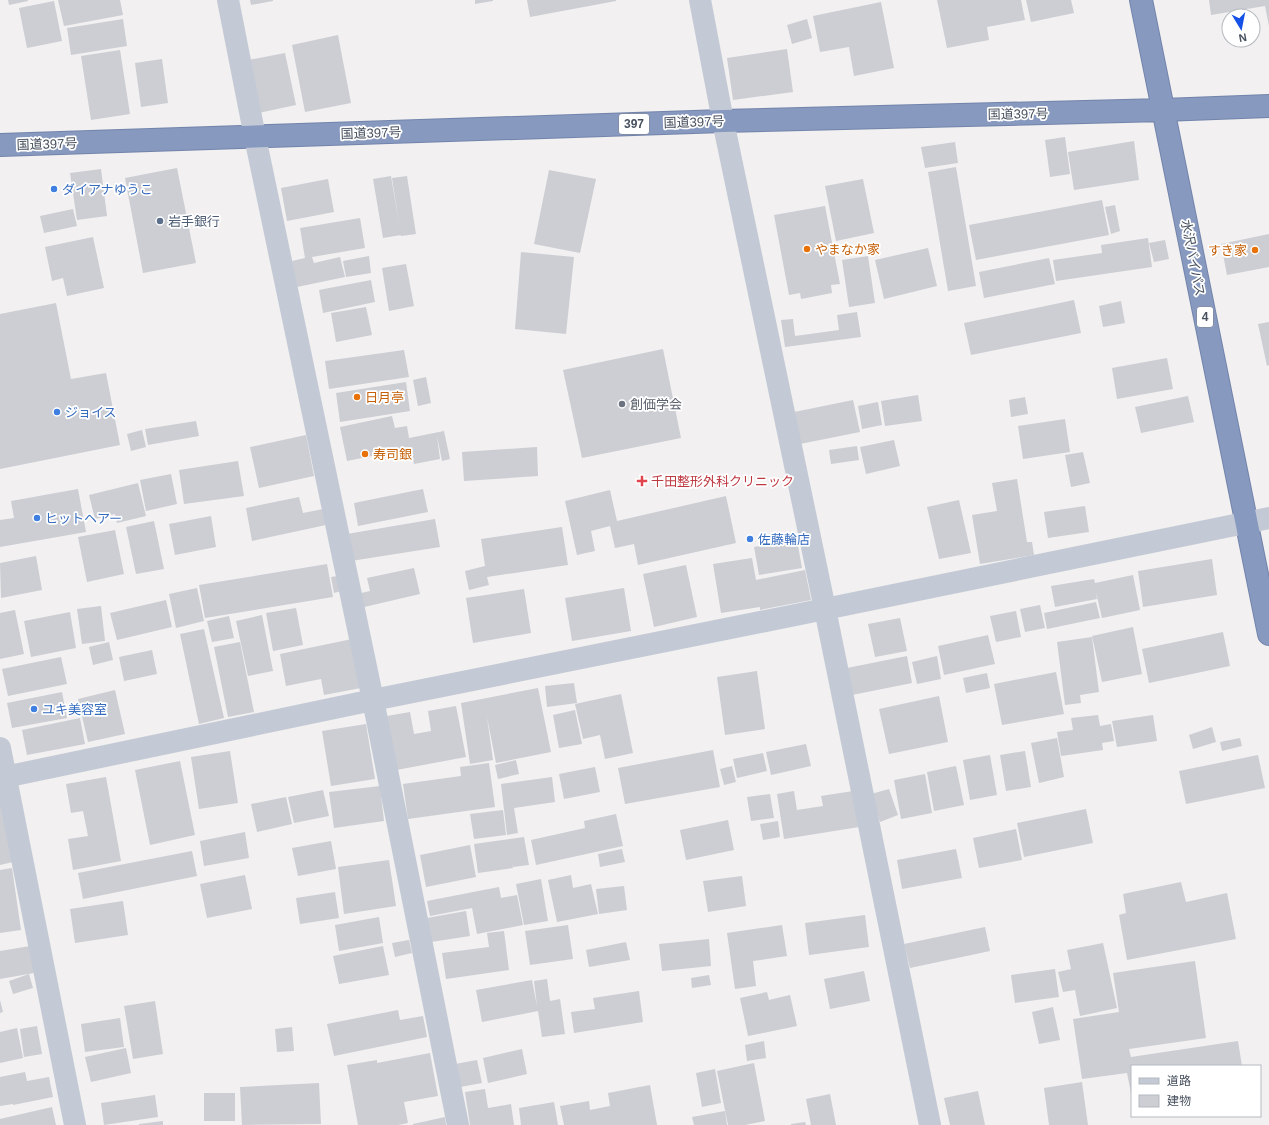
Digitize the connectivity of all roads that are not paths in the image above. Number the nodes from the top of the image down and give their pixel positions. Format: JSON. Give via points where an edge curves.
{"nodes":[{"id":1,"x":228,"y":0,"type":"edge"},
{"id":2,"x":700,"y":0,"type":"edge"},
{"id":3,"x":1142,"y":0,"type":"edge"},
{"id":4,"x":1269,"y":106,"type":"edge"},
{"id":5,"x":1163,"y":110,"type":"junction"},
{"id":6,"x":723,"y":121,"type":"junction"},
{"id":7,"x":255,"y":137,"type":"junction"},
{"id":8,"x":0,"y":145,"type":"edge"},
{"id":9,"x":1269,"y":518,"type":"edge"},
{"id":10,"x":1247,"y":522,"type":"junction"},
{"id":11,"x":825,"y":609,"type":"junction"},
{"id":12,"x":1269,"y":634,"type":"edge"},
{"id":13,"x":373,"y":700,"type":"junction"},
{"id":14,"x":0,"y":748,"type":"edge"},
{"id":15,"x":3,"y":777,"type":"edge"},
{"id":16,"x":75,"y":1125,"type":"edge"},
{"id":17,"x":458,"y":1125,"type":"edge"},
{"id":18,"x":930,"y":1125,"type":"edge"}],
"edges":[{"from":1,"to":7,"type":"street"},
{"from":2,"to":6,"type":"street"},
{"from":3,"to":5,"type":"highway","name":"水沢バイパス","number":"4"},
{"from":4,"to":5,"type":"highway","name":"国道397号","number":"397"},
{"from":5,"to":6,"type":"highway","name":"国道397号","number":"397"},
{"from":5,"to":10,"type":"highway","name":"水沢バイパス","number":"4"},
{"from":6,"to":7,"type":"highway","name":"国道397号","number":"397"},
{"from":6,"to":11,"type":"street"},
{"from":7,"to":8,"type":"highway","name":"国道397号","number":"397"},
{"from":7,"to":13,"type":"street"},
{"from":9,"to":10,"type":"street"},
{"from":10,"to":11,"type":"street"},
{"from":10,"to":12,"type":"highway","name":"水沢バイパス","number":"4"},
{"from":11,"to":13,"type":"street"},
{"from":11,"to":18,"type":"street"},
{"from":13,"to":15,"type":"street"},
{"from":13,"to":17,"type":"street"},
{"from":14,"to":15,"type":"street"},
{"from":15,"to":16,"type":"street"}]}
